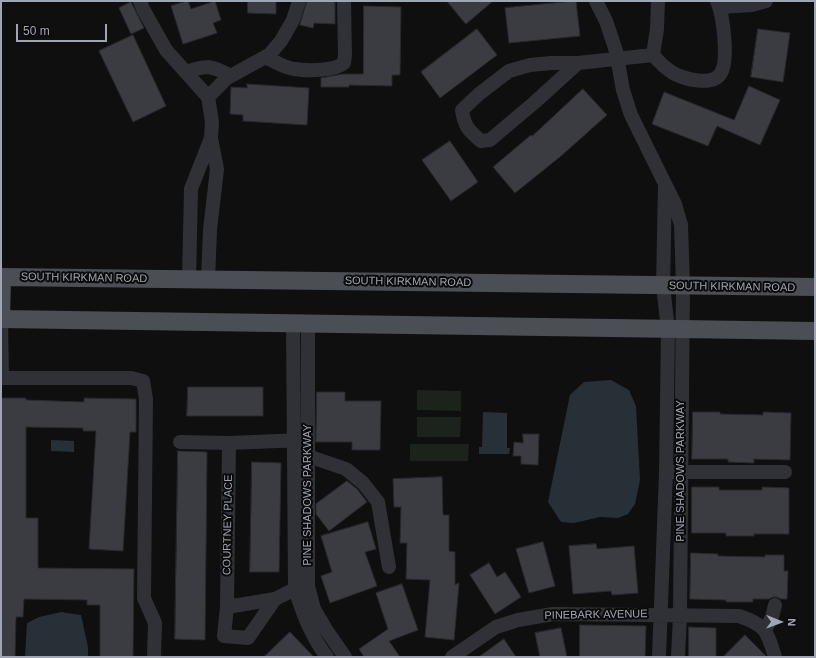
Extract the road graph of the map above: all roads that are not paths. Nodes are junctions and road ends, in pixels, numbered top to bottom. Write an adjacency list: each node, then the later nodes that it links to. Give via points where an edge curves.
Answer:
1 (140, 1): 12 (street, via 166,50)
2 (299, 1): 9 (street, via 293,20 281,41)
3 (344, 1): 9 (street, via 345,55 341,66 294,69)
4 (596, 1): 10 (street, PINE SHADOWS PARKWAY, via 606,21)
5 (658, 1): 8 (street)
6 (766, 1): 7 (street, via 752,5)
7 (718, 4): 8 (street, via 725,37 724,65 716,79 692,80 663,66)
8 (653, 55): 10 (street)
9 (265, 57): 13 (street)
10 (617, 60): 11 (street); 16 (street, PINE SHADOWS PARKWAY, via 631,115)
11 (578, 64): 11 (street, via 530,65 509,71 462,110 463,121 481,140 490,140)
12 (185, 72): 13 (street, via 210,66); 14 (street)
13 (231, 76): 14 (street)
14 (208, 97): 15 (street, via 212,122)
15 (211, 138): 18 (street, via 191,189); 19 (street, via 217,169)
16 (665, 183): 20 (street, PINE SHADOWS PARKWAY); 21 (street, PINE SHADOWS PARKWAY, via 681,225)
17 (2, 277): 18 (main road, SOUTH KIRKMAN ROAD); 23 (main road)
18 (189, 279): 19 (main road, SOUTH KIRKMAN ROAD)
19 (208, 280): 20 (main road, SOUTH KIRKMAN ROAD)
20 (664, 286): 21 (main road, SOUTH KIRKMAN ROAD); 25 (street, PINE SHADOWS PARKWAY)
21 (683, 286): 22 (main road, SOUTH KIRKMAN ROAD); 25 (street, PINE SHADOWS PARKWAY)
22 (815, 288)
23 (1, 319): 24 (main road); 27 (street)
24 (300, 323): 25 (main road); 28 (street, PINE SHADOWS PARKWAY); 29 (street, PINE SHADOWS PARKWAY)
25 (675, 329): 26 (main road); 34 (street, PINE SHADOWS PARKWAY); 35 (street, PINE SHADOWS PARKWAY)
26 (815, 331)
27 (1, 378): 45 (street, via 131,378 143,381 146,399 144,598 155,623)
28 (293, 440): 29 (street); 31 (street); 32 (street, PINE SHADOWS PARKWAY)
29 (308, 440): 33 (street, PINE SHADOWS PARKWAY)
30 (180, 442): 31 (street)
31 (229, 443): 41 (street, COURTNEY PLACE)
32 (293, 456): 33 (street); 38 (street, PINE SHADOWS PARKWAY)
33 (308, 456): 37 (street, via 346,469 363,483 378,502); 38 (street, PINE SHADOWS PARKWAY)
34 (666, 472): 35 (street); 42 (street, PINE SHADOWS PARKWAY)
35 (680, 472): 36 (street); 43 (street, PINE SHADOWS PARKWAY)
36 (785, 472)
37 (389, 567)
38 (302, 588): 39 (street); 46 (street, PINE SHADOWS PARKWAY, via 304,618 316,643); 47 (street, PINE SHADOWS PARKWAY)
39 (275, 599): 41 (street); 41 (street, COURTNEY PLACE, via 248,638 224,636)
40 (775, 604): 44 (street)
41 (227, 607)
42 (660, 614): 43 (street, PINEBARK AVENUE); 48 (street, PINEBARK AVENUE, via 553,614 518,620 496,627); 49 (street, PINE SHADOWS PARKWAY)
43 (680, 615): 44 (street, PINEBARK AVENUE, via 739,616 753,621); 50 (street, PINE SHADOWS PARKWAY)
44 (765, 630): 51 (street)
45 (154, 657)
46 (327, 657)
47 (345, 657)
48 (452, 657)
49 (659, 657)
50 (678, 657)
51 (775, 657)

